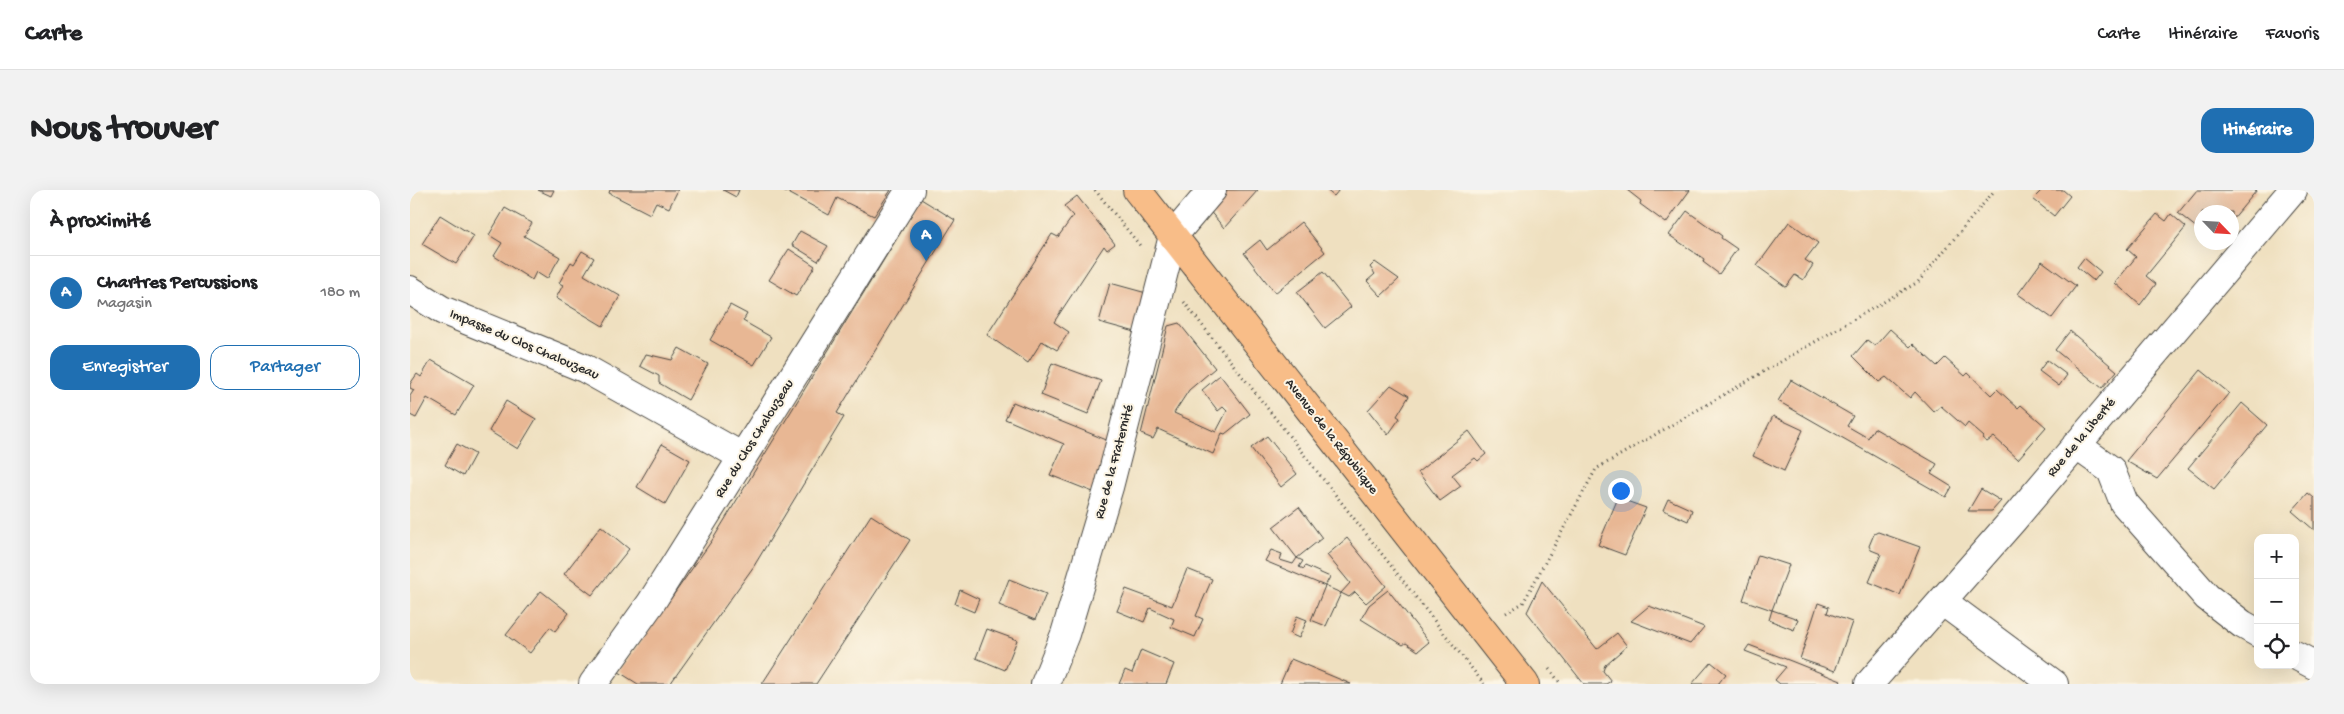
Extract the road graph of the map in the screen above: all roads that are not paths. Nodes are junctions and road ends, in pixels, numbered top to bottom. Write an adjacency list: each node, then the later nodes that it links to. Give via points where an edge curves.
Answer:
1 (910, 190): 8 (street, Rue du Clos Chalouzeau)
2 (1137, 190): 5 (main road, Avenue de la République)
3 (1212, 190): 5 (street)
4 (2293, 190): 7 (street, Rue de la Liberté)
5 (1173, 236): 14 (street, Rue de la Fraternité, via 1109,487 1065,634); 15 (main road, Avenue de la République)
6 (410, 290): 8 (street, Impasse du Clos Chalouzeau, via 442,310 584,368)
7 (2076, 445): 9 (street, Rue de la Liberté); 10 (street, via 2111,470 2124,503 2207,596)
8 (743, 457): 13 (street, Rue du Clos Chalouzeau, via 651,603)
9 (1942, 601): 16 (street, Rue de la Liberté); 17 (street)
10 (2254, 631)
11 (2299, 656): 12 (street)
12 (2314, 665)
13 (593, 684)
14 (1045, 684)
15 (1525, 684)
16 (1869, 684)
17 (2054, 684)

